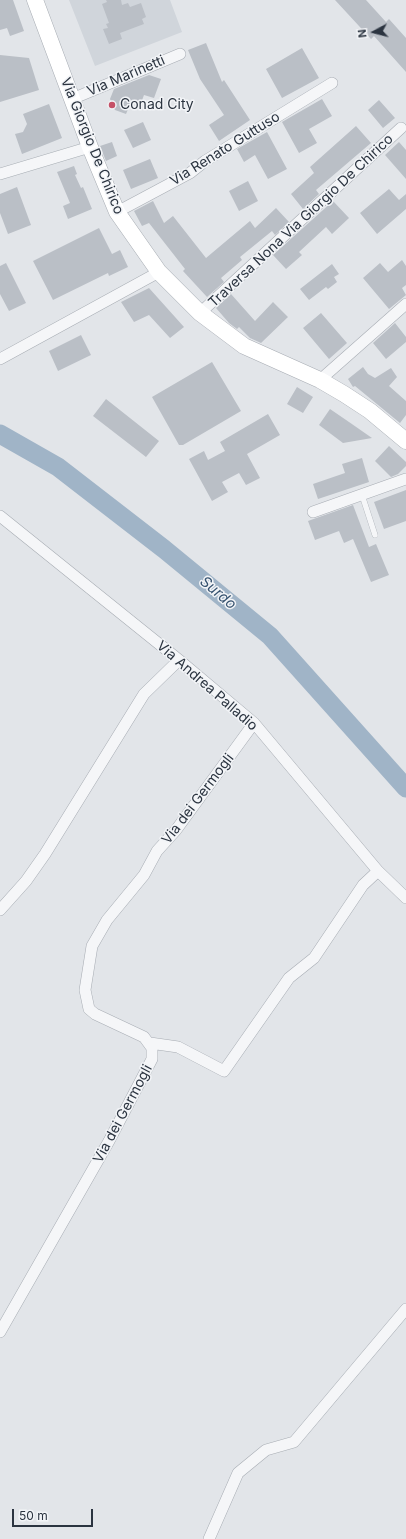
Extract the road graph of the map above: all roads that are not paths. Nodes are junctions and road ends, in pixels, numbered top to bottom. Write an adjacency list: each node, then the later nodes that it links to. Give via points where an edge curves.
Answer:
1 (35, 0): 4 (main road, Via Giorgio De Chirico)
2 (180, 54): 4 (street, Via Marinetti)
3 (332, 83): 8 (street, Via Renato Guttuso, via 205,161 190,173)
4 (72, 99): 6 (main road, Via Giorgio De Chirico)
5 (401, 128): 11 (street, Traversa Nona Via Giorgio De Chirico)
6 (90, 148): 7 (street); 8 (main road, Via Giorgio De Chirico)
7 (0, 174)
8 (117, 212): 9 (main road, Via Giorgio De Chirico)
9 (159, 272): 11 (main road, Via Giorgio De Chirico); 12 (street)
10 (406, 304): 13 (street)
11 (200, 313): 13 (main road, Via Giorgio De Chirico, via 244,346)
12 (0, 359)
13 (320, 380): 14 (main road, Via Giorgio De Chirico, via 370,411)
14 (406, 441)
15 (406, 480): 16 (street)
16 (362, 496): 17 (street); 19 (lane)
17 (313, 512)
18 (0, 516): 20 (street, Via Andrea Palladio)
19 (375, 535)
20 (179, 660): 21 (street, Via Andrea Palladio); 24 (street, via 144,694 45,854 26,881)
21 (254, 723): 22 (street, Via Andrea Palladio); 25 (street, Via dei Germogli, via 176,830 157,851 144,875 107,920 92,946 85,990 89,1009 94,1014)
22 (378, 871): 23 (street, Via Andrea Palladio); 25 (street, via 363,885 314,958 289,978 224,1071 178,1047)
23 (406, 898)
24 (0, 910)
25 (150, 1042): 27 (street, Via dei Germogli, via 152,1059 142,1081)
26 (406, 1309): 28 (street, via 294,1442 266,1450 238,1473)
27 (0, 1332)
28 (209, 1539)

